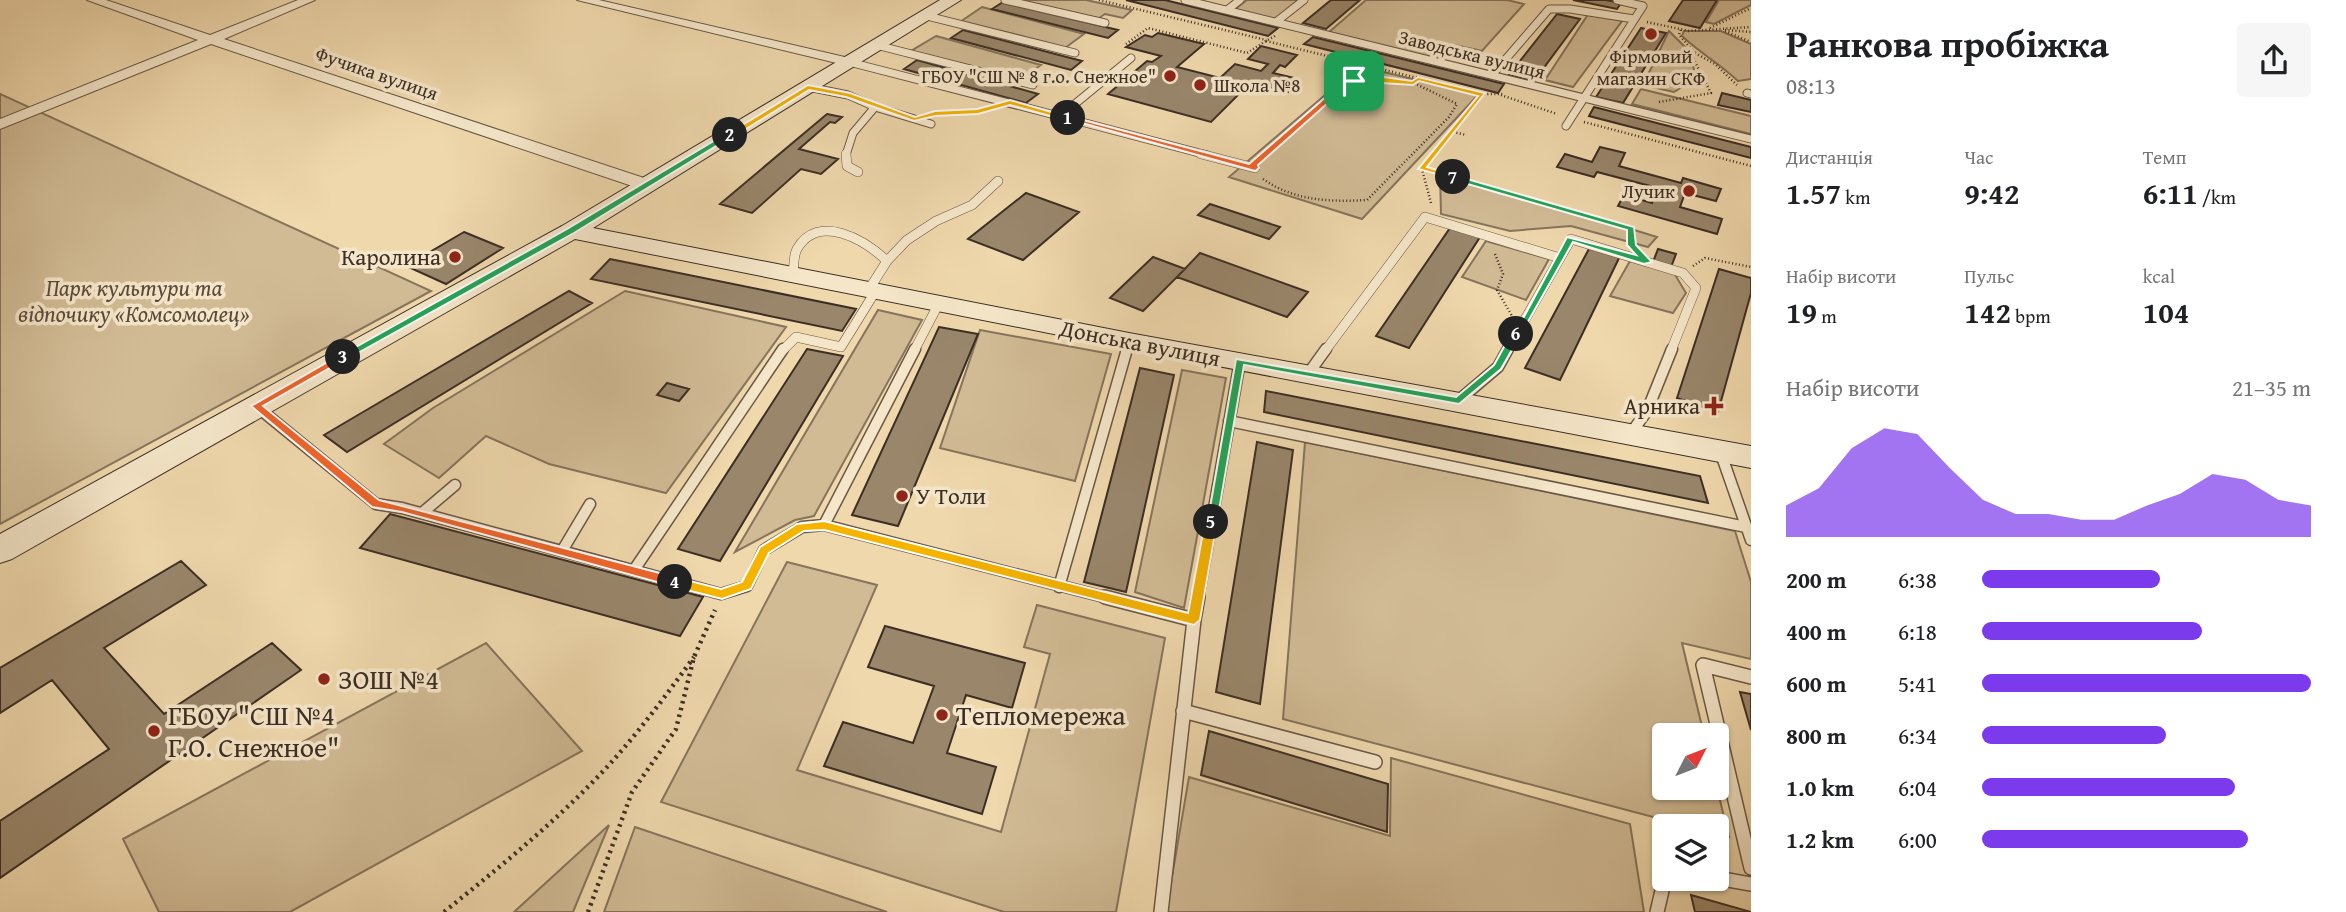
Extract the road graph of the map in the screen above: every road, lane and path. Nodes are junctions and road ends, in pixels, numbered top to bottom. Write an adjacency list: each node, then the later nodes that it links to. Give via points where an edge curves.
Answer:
1 (93, 0): 24 (street, Фучика вулиця)
2 (309, 0): 24 (street)
3 (583, 0): 31 (street)
4 (953, 0): 13 (street)
5 (1005, 0): 16 (lane)
6 (1099, 0): 25 (path)
7 (1185, 0): 12 (lane, Заводська вулиця)
8 (1240, 0): 12 (lane)
9 (1304, 0): 15 (lane)
10 (1617, 0): 14 (lane, via 1643,6)
11 (1751, 8): 18 (path)
12 (1227, 10): 15 (lane, Заводська вулиця)
13 (927, 16): 27 (street); 28 (lane)
14 (1634, 19): 20 (path); 32 (lane, via 1549,9); 41 (lane)
15 (1276, 22): 17 (lane, Заводська вулиця)
16 (1105, 23)
17 (1290, 26): 25 (path); 32 (lane, Заводська вулиця)
18 (1710, 27): 21 (path); 22 (path)
19 (1751, 27): 21 (path)
20 (1681, 29): 22 (path); 29 (path, via 1679,35)
21 (1723, 30): 22 (path); 23 (path); 26 (path)
22 (1689, 31)
23 (1751, 32)
24 (211, 37): 48 (street); 59 (street, Фучика вулиця)
25 (1267, 41): 30 (path, via 1247,53 1148,28 1120,48 1138,53); 33 (path)
26 (1751, 41)
27 (880, 46): 31 (street); 35 (lane)
28 (1075, 53)
29 (1695, 53): 40 (path); 44 (path, via 1693,58 1711,93 1679,96)
30 (1130, 58): 45 (lane, via 1070,108)
31 (849, 62): 36 (street); 42 (lane)
32 (1492, 75): 41 (lane, Заводська вулиця)
33 (1418, 79): 34 (path); 37 (path)
34 (1413, 83): 55 (path, via 1377,79 1346,83 1253,164); 55 (path, via 1457,104 1367,200 1331,201 1293,193 1268,183)
35 (1033, 85)
36 (808, 88): 43 (lane, via 848,95); 59 (street)
37 (1483, 94): 38 (path); 51 (path)
38 (1499, 94): 39 (path); 46 (path)
39 (1512, 94)
40 (1749, 94)
41 (1581, 98): 44 (lane, Заводська вулиця); 46 (lane)
42 (1010, 102): 45 (lane); 47 (path, via 978,112 935,113)
43 (875, 107): 47 (lane); 57 (lane, via 860,122 845,156 847,166)
44 (1630, 110): 53 (lane, Заводська вулиця)
45 (1055, 115): 55 (lane)
46 (1570, 118): 50 (lane); 54 (path)
47 (914, 119): 49 (lane)
48 (0, 124)
49 (931, 124)
50 (1566, 126)
51 (1453, 132): 52 (path); 56 (path)
52 (1466, 135)
53 (1751, 139)
54 (1751, 166)
55 (1255, 168)
56 (1422, 169): 60 (path, via 1432,208); 65 (path, via 1632,228 1631,245)
57 (858, 172)
58 (998, 180): 64 (lane, via 972,205 907,240)
59 (647, 186): 61 (street)
60 (1425, 217): 62 (lane); 74 (lane)
61 (570, 231): 68 (street, Донська вулиця); 76 (street)
62 (1480, 234): 63 (lane); 71 (path, via 1503,274 1497,290 1509,314)
63 (1560, 258): 65 (lane, via 1571,239); 71 (lane)
64 (887, 261): 68 (lane, via 874,248 835,230 811,235 795,251); 69 (lane)
65 (1647, 262): 67 (lane)
66 (1751, 267): 67 (path, via 1704,258)
67 (1683, 273): 78 (lane, via 1696,288 1647,411)
68 (793, 276): 69 (street, Донська вулиця)
69 (872, 291): 70 (street, Донська вулиця); 89 (lane, via 841,347 796,337 785,346)
70 (938, 304): 72 (street, Донська вулиця); 84 (lane)
71 (1524, 321): 75 (lane, via 1498,367)
72 (1129, 341): 73 (street, Донська вулиця); 90 (lane)
73 (1240, 361): 74 (street, Донська вулиця); 77 (lane)
74 (1308, 374): 75 (street, Донська вулиця)
75 (1459, 400): 78 (street, Донська вулиця)
76 (256, 406): 83 (lane, via 376,504); 87 (street)
77 (1229, 421): 85 (lane); 92 (lane)
78 (1631, 433): 79 (street, Донська вулиця)
79 (1720, 451): 80 (street, Донська вулиця); 85 (lane)
80 (1751, 457)
81 (454, 485): 83 (lane)
82 (590, 504): 88 (lane)
83 (422, 513): 88 (lane)
84 (824, 525): 90 (lane); 91 (lane, via 802,527 764,550 747,586)
85 (1746, 527): 86 (lane)
86 (1751, 540)
87 (0, 550)
88 (562, 551): 89 (lane)
89 (634, 570): 91 (lane)
90 (1059, 587): 92 (lane)
91 (722, 594): 93 (path)
92 (1194, 620): 95 (lane)
93 (694, 657): 101 (path, via 597,778 495,872); 102 (path, via 676,729 632,792)
94 (1751, 677): 97 (lane, via 1703,665)
95 (1183, 711): 96 (lane); 103 (lane)
96 (1375, 762)
97 (1751, 868)
98 (1729, 880): 99 (lane)
99 (1751, 884)
100 (1662, 891): 104 (lane)
101 (444, 912)
102 (588, 912)
103 (1161, 912)
104 (1657, 912)

